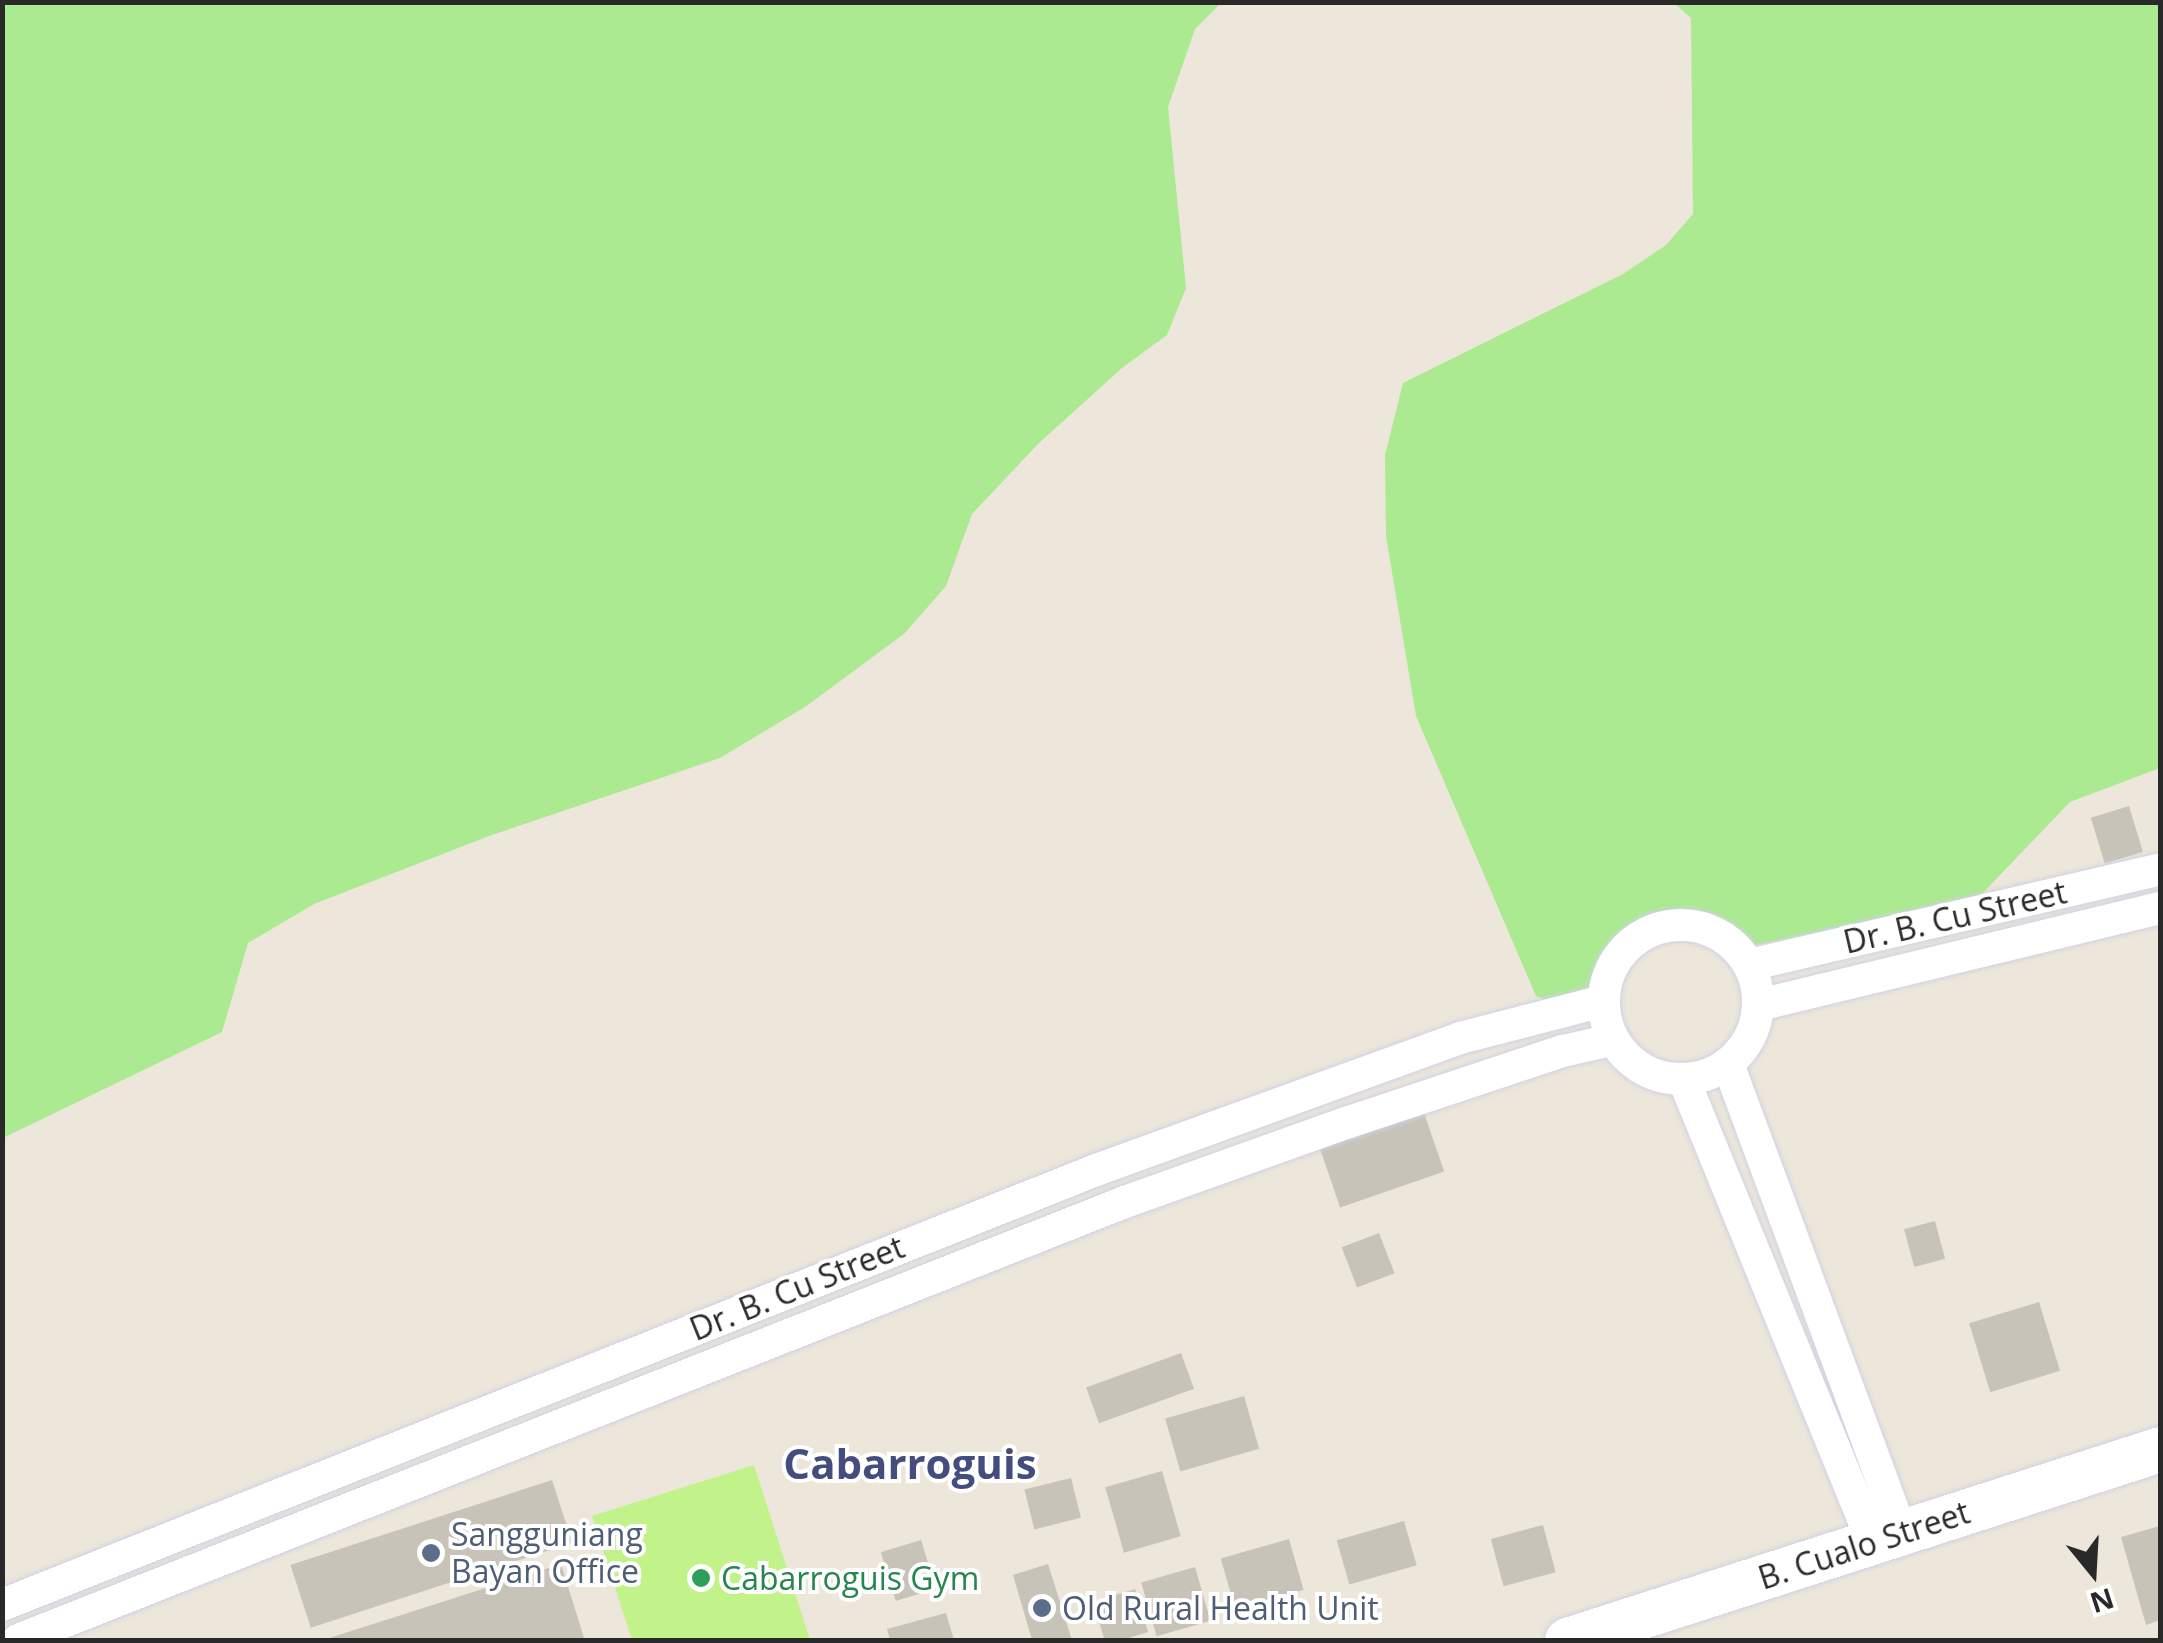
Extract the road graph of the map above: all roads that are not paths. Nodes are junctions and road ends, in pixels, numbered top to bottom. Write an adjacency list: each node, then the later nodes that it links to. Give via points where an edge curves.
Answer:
1 (2160, 869): 3 (street, Dr. B. Cu Street)
2 (2160, 908): 5 (street, Dr. B. Cu Street)
3 (1749, 966): 4 (street, via 1722,936 1683,925 1662,927 1627,946 1614,962); 5 (street)
4 (1602, 1001): 6 (street); 11 (street, Dr. B. Cu Street, via 1460,1038 1096,1170)
5 (1759, 1005): 7 (street, via 1747,1044)
6 (1612, 1040): 8 (street, via 1640,1069); 12 (street, Dr. B. Cu Street, via 1346,1123 1125,1202)
7 (1728, 1064): 8 (street); 10 (street)
8 (1684, 1080): 10 (street)
9 (2160, 1449): 10 (street, B. Cualo Street)
10 (1888, 1538): 13 (street, B. Cualo Street)
11 (2, 1605)
12 (18, 1640)
13 (1566, 1640)

